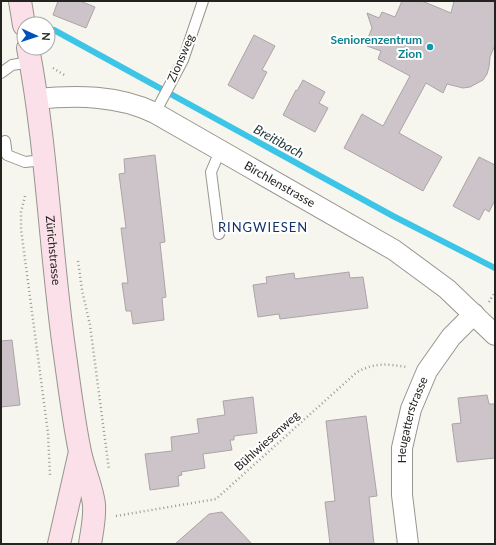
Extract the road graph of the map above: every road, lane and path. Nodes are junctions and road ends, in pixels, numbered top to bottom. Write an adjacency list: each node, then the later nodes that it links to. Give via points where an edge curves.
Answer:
1 (20, 1): 3 (main road)
2 (203, 1): 8 (lane, Zionsweg, via 183,60)
3 (22, 16)
4 (28, 56): 6 (lane)
5 (30, 56): 7 (main road, Zürichstrasse)
6 (1, 73)
7 (36, 99): 8 (street, Birchlenstrasse, via 110,98 144,108); 11 (main road, Zürichstrasse)
8 (158, 107): 10 (street, Birchlenstrasse)
9 (5, 141): 11 (lane, via 7,154 25,162)
10 (220, 151): 12 (lane, via 211,172); 15 (street, Birchlenstrasse, via 394,250 447,289)
11 (44, 160): 18 (main road, Zürichstrasse, via 52,226 53,264)
12 (219, 234)
13 (78, 261): 20 (path, via 90,325)
14 (27, 268): 19 (path, via 48,433)
15 (474, 314): 16 (street, Birchlenstrasse); 17 (street, Heugatterstrasse, via 451,337)
16 (495, 335)
17 (427, 371): 21 (path, Bühlwiesenweg, via 384,364 370,366 357,372 216,499); 24 (street, Heugatterstrasse, via 411,409 402,448 402,495)
18 (80, 453): 22 (main road, Zürichstrasse); 23 (main road, Zürichstrasse, via 94,504)
19 (50, 478)
20 (110, 478)
21 (110, 517)
22 (59, 544)
23 (90, 544)
24 (408, 544)

